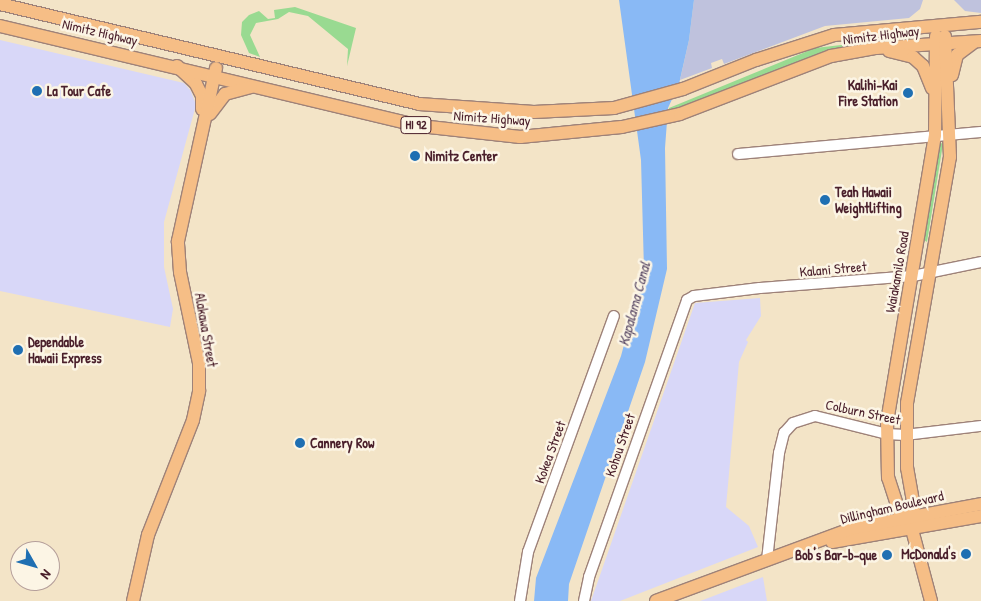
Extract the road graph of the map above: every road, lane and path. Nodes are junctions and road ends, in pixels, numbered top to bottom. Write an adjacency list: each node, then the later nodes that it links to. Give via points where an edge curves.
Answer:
1 (0, 4): 8 (main road, Nimitz Highway / HI 92)
2 (981, 22): 4 (main road, Nimitz Highway / HI 92)
3 (0, 26): 9 (main road, Nimitz Highway / HI 92)
4 (940, 26): 6 (main road, Waiakamilo Road); 8 (main road, Nimitz Highway / HI 92, via 834,35 756,60 683,89 614,108 534,112 419,104)
5 (979, 41): 6 (main road, Nimitz Highway / HI 92); 12 (main road, via 964,48 952,62)
6 (940, 44): 7 (main road, Nimitz Highway / HI 92); 12 (main road, Waiakamilo Road)
7 (876, 48): 11 (main road, Nimitz Highway / HI 92, via 820,60 680,114 622,127 534,137 471,134 420,126); 12 (main road, via 913,57 923,66)
8 (219, 59): 10 (main road, Alakawa Street)
9 (177, 66): 10 (main road, Nimitz Highway / HI 92); 13 (main road, via 196,84 202,96)
10 (215, 74): 11 (main road, Nimitz Highway / HI 92); 13 (main road, Alakawa Street)
11 (253, 87): 13 (main road, via 221,98)
12 (942, 104): 15 (main road, Waiakamilo Road); 16 (main road, Waiakamilo Road)
13 (203, 127): 30 (main road, Alakawa Street, via 178,241 180,272 199,363 199,391 193,420 148,535)
14 (981, 132): 15 (street)
15 (950, 134): 16 (street); 19 (main road, Waiakamilo Road, via 950,157)
16 (935, 135): 17 (street); 20 (main road, Waiakamilo Road)
17 (738, 154)
18 (981, 262): 19 (street, Kalani Street)
19 (930, 274): 20 (street, Kalani Street); 25 (main road, Waiakamilo Road, via 910,384)
20 (913, 276): 21 (street, Kalani Street, via 760,288 694,296); 24 (main road, Waiakamilo Road, via 896,358)
21 (687, 300): 32 (street, Kohou Street, via 589,577)
22 (614, 316): 31 (street, Kokea Street, via 528,552)
23 (981, 426): 25 (street, Colburn Street)
24 (887, 434): 25 (street, Colburn Street); 28 (main road, Waiakamilo Road, via 888,478 899,511); 29 (street, Colburn Street, via 815,416 787,428 779,453)
25 (905, 435): 28 (main road, Waiakamilo Road, via 914,507)
26 (981, 504): 28 (main road, Dillingham Boulevard)
27 (981, 516): 28 (main road, Dillingham Boulevard)
28 (909, 520): 29 (main road, Dillingham Boulevard); 34 (main road, Waiakamilo Road)
29 (768, 560): 33 (main road, Dillingham Boulevard)
30 (133, 601)
31 (520, 601)
32 (584, 601)
33 (656, 601)
34 (932, 601)

